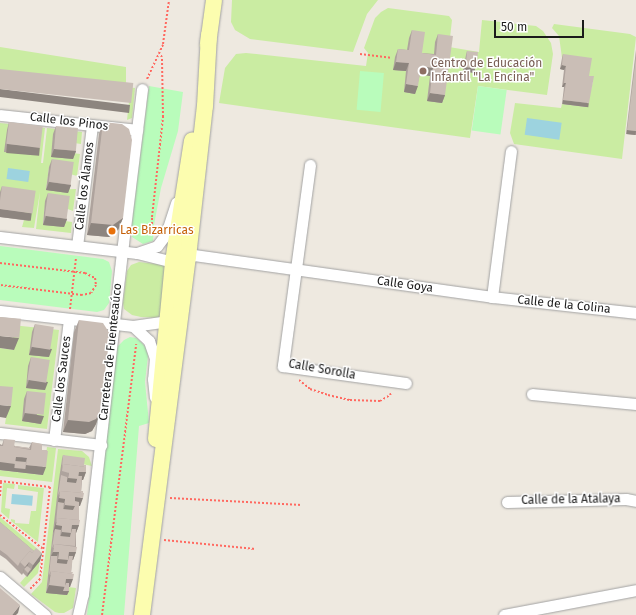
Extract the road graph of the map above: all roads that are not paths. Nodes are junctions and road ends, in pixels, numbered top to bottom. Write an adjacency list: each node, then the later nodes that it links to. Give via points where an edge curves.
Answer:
1 (214, 0): 2 (main road)
2 (209, 35): 9 (main road); 15 (main road, via 205,106)
3 (142, 89): 6 (street, Carretera de Fuentesaúco)
4 (0, 114): 5 (street, Calle los Pinos)
5 (92, 125): 6 (street, Calle los Pinos); 12 (street, Calle los Álamos)
6 (138, 130): 13 (street, Carretera de Fuentesaúco)
7 (511, 151): 18 (street)
8 (310, 165): 17 (street)
9 (185, 178): 10 (main road); 14 (street, via 166,234 157,246)
10 (179, 218): 15 (main road, via 183,251); 16 (main road)
11 (0, 237): 12 (street)
12 (77, 246): 13 (street)
13 (122, 252): 14 (street); 23 (street, Carretera de Fuentesaúco)
14 (137, 253): 16 (street)
15 (188, 257): 16 (street, Calle Goya); 17 (street, Calle Goya, via 194,255); 22 (main road)
16 (173, 262): 22 (main road, via 178,272)
17 (296, 270): 18 (street, Calle Goya); 25 (street, Calle Sorolla, via 283,366)
18 (492, 297): 20 (street, Calle de la Colina)
19 (0, 311): 21 (street)
20 (636, 313)
21 (69, 315): 23 (street); 30 (street, Calle los Sauces)
22 (173, 318): 24 (street); 28 (main road); 34 (main road, via 174,372)
23 (115, 324): 24 (street); 31 (street, Carretera de Fuentesaúco)
24 (135, 329): 28 (street, via 148,341 155,358 153,379)
25 (406, 383)
26 (532, 394): 27 (street)
27 (636, 404)
28 (157, 415): 34 (main road)
29 (0, 433): 30 (street)
30 (54, 440): 31 (street)
31 (101, 445): 38 (street, Carretera de Fuentesaúco, via 83,594)
32 (636, 501): 33 (street, Calle de la Atalaya, via 626,499)
33 (507, 502)
34 (149, 558): 39 (main road)
35 (0, 577): 37 (street)
36 (636, 590): 40 (street)
37 (45, 615)
38 (78, 615)
39 (142, 615)
40 (504, 615)

